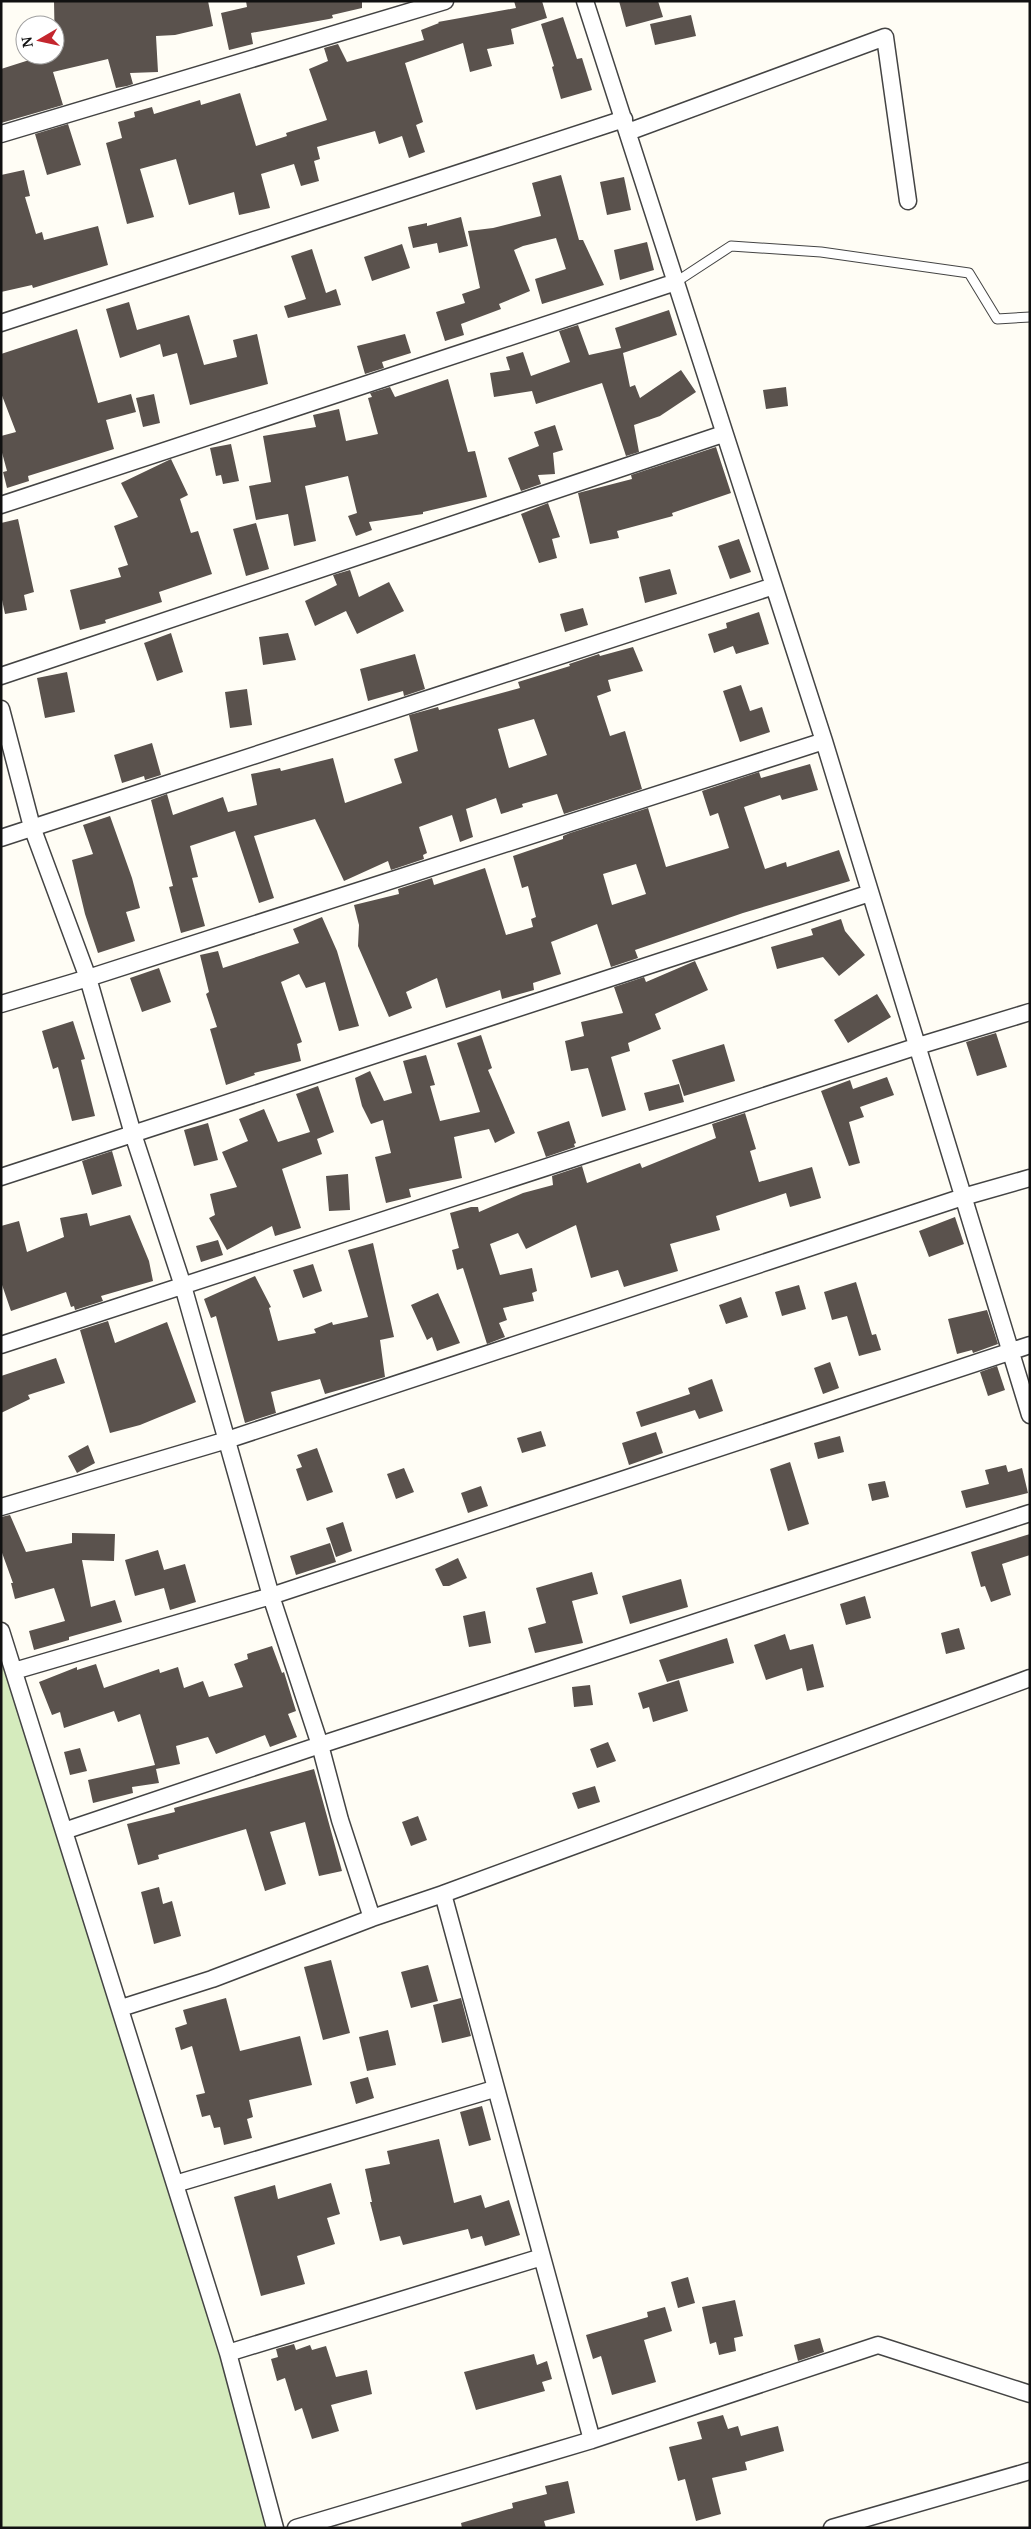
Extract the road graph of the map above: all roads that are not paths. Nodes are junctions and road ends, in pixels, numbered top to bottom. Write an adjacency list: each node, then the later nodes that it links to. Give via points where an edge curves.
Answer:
1 (445, 1): 4 (street)
2 (584, 1): 3 (street)
3 (626, 126): 5 (street, via 885,37); 6 (street); 8 (street)
4 (1, 134)
5 (908, 202)
6 (676, 282): 7 (lane, via 731,246 821,252 969,273 997,319); 9 (street); 10 (street)
7 (1030, 317)
8 (1, 323)
9 (723, 434): 11 (street); 12 (street)
10 (1, 505)
11 (774, 586): 14 (street); 15 (street)
12 (1, 676)
13 (1, 709): 15 (street)
14 (824, 741): 17 (street); 18 (street)
15 (32, 827): 16 (street); 18 (street)
16 (1, 838)
17 (870, 893): 21 (street); 22 (street)
18 (88, 978): 19 (street); 22 (street)
19 (1, 1004)
20 (1030, 1012): 21 (street)
21 (918, 1046): 25 (street); 26 (street)
22 (132, 1134): 23 (street); 26 (street)
23 (1, 1176)
24 (1030, 1178): 25 (street)
25 (963, 1197): 29 (street); 31 (street)
26 (183, 1286): 27 (street); 31 (street)
27 (1, 1345)
28 (1030, 1345): 29 (street)
29 (1010, 1351): 30 (street); 34 (street)
30 (1030, 1415)
31 (227, 1440): 32 (street); 34 (street)
32 (1, 1507)
33 (1030, 1514): 38 (street)
34 (271, 1596): 36 (street); 38 (street)
35 (1, 1631): 36 (street)
36 (14, 1671): 39 (street)
37 (1030, 1678): 40 (street)
38 (320, 1744): 39 (street); 41 (street, via 340,1820)
39 (64, 1830): 42 (street)
40 (443, 1894): 41 (street); 43 (street)
41 (372, 1918): 42 (street, via 212,1979)
42 (121, 2008): 44 (street)
43 (494, 2089): 44 (street); 45 (street)
44 (175, 2184): 46 (street)
45 (542, 2257): 46 (street); 48 (street)
46 (228, 2353): 50 (street)
47 (1030, 2394): 48 (street, via 878,2345)
48 (592, 2440): 51 (street)
49 (1030, 2471): 52 (street)
50 (275, 2528)
51 (296, 2528)
52 (832, 2528)

